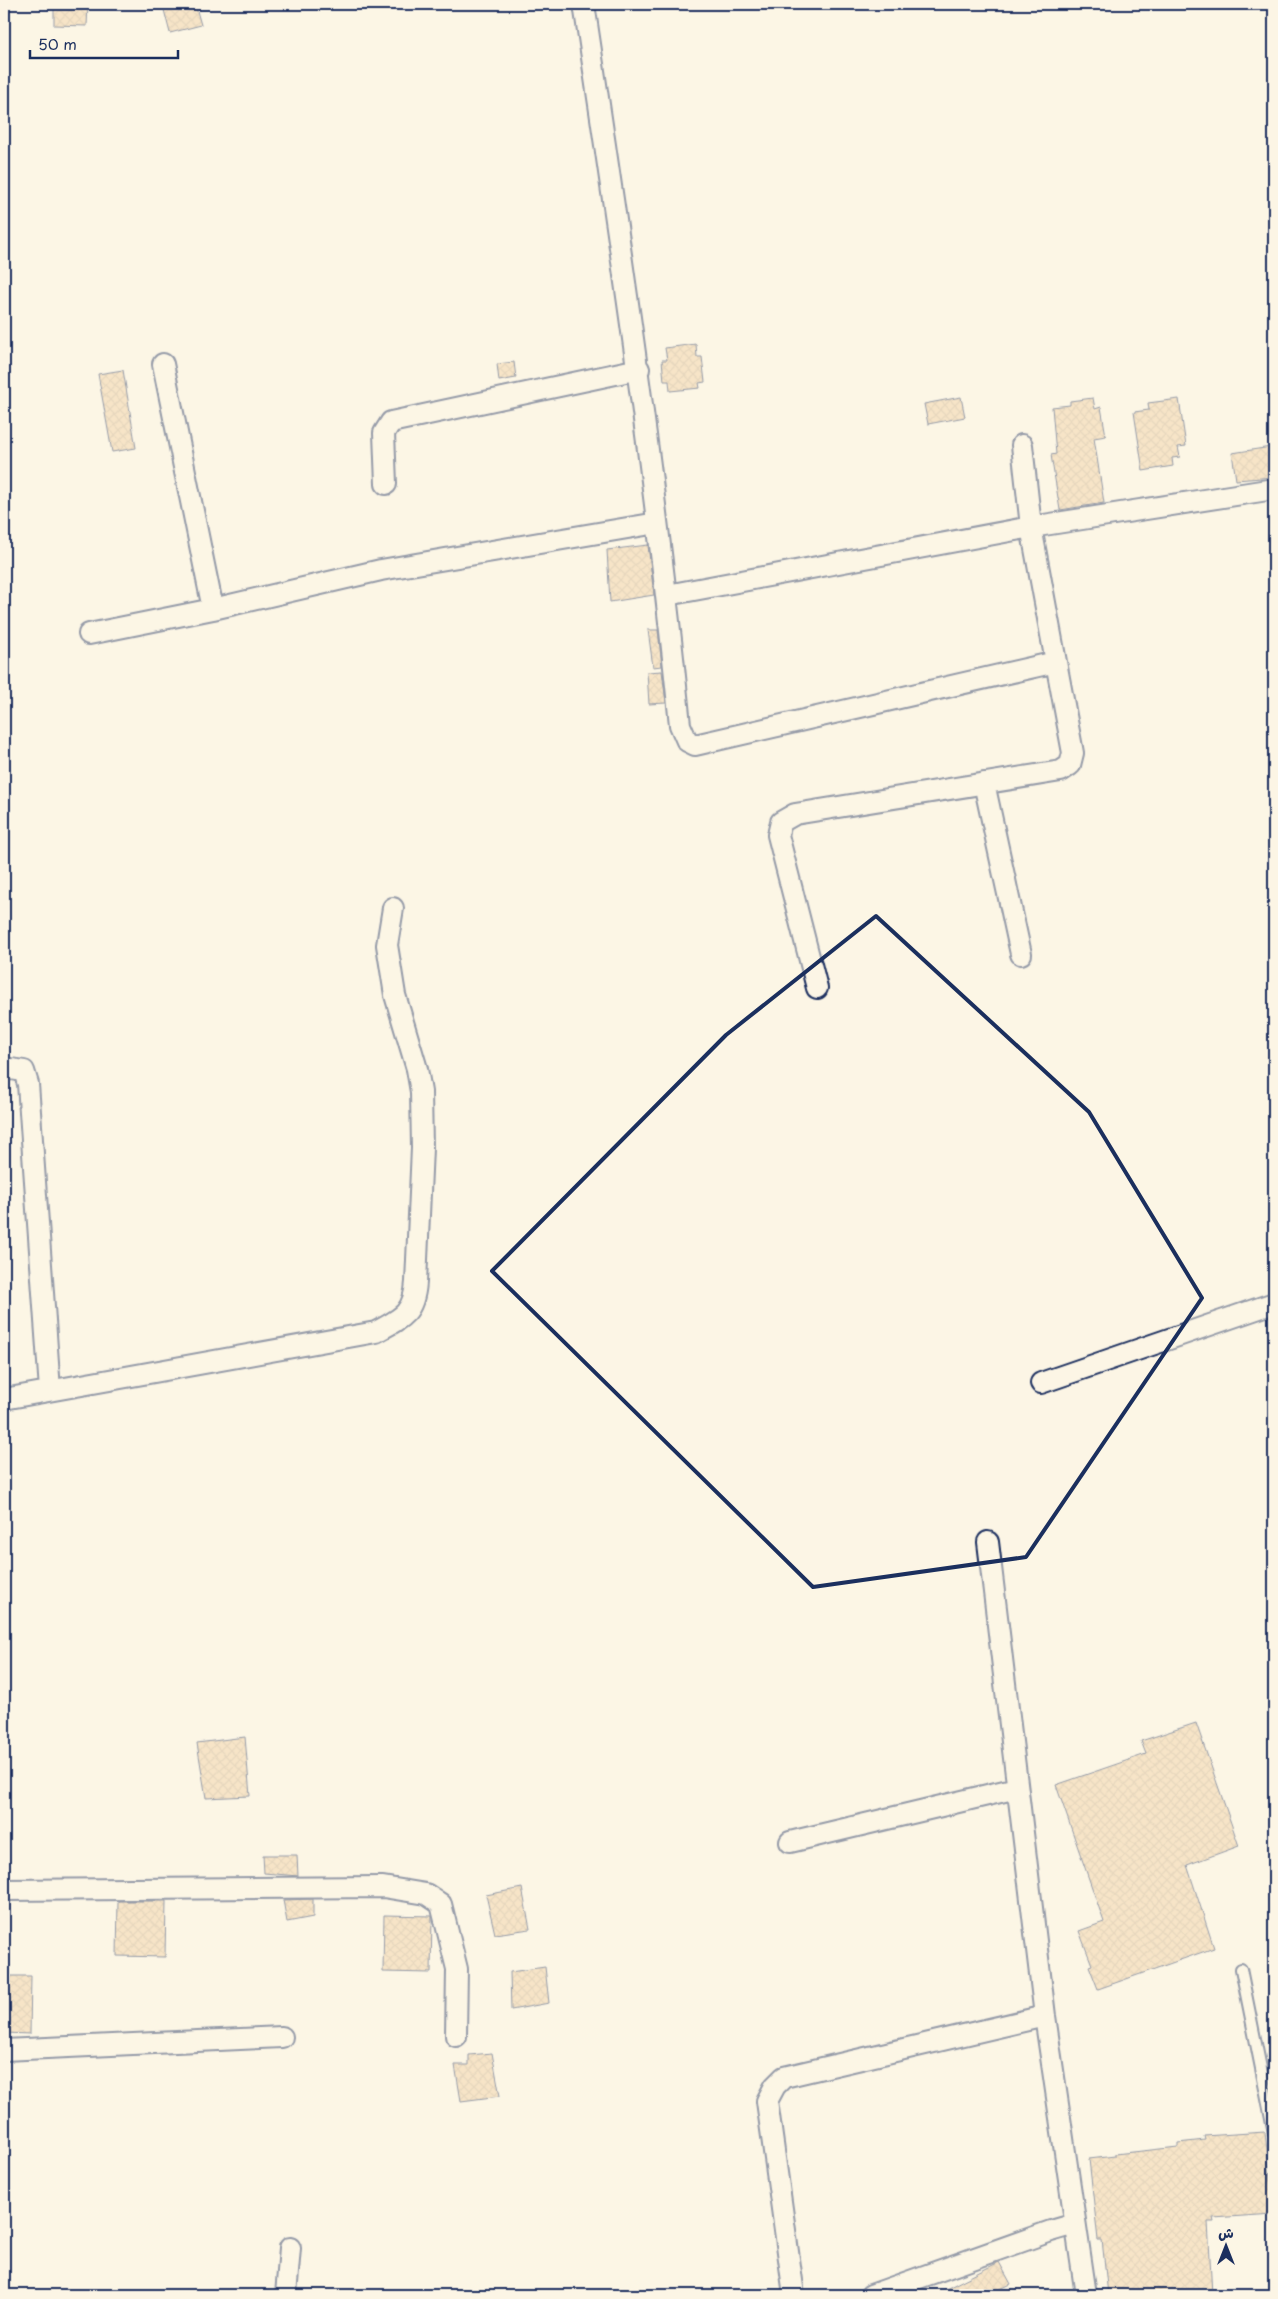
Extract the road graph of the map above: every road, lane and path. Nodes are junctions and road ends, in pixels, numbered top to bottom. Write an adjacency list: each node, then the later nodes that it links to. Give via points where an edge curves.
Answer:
1 (584, 4): 3 (street)
2 (162, 364): 10 (street)
3 (638, 369): 5 (street, via 391,422 384,433); 7 (street)
4 (1022, 445): 8 (street)
5 (386, 484)
6 (1274, 489): 8 (street)
7 (657, 524): 9 (street); 10 (street, via 381,570)
8 (1031, 527): 9 (street); 12 (street)
9 (667, 595): 12 (street, via 680,725 687,741 695,745)
10 (213, 609): 11 (street)
11 (89, 634)
12 (1056, 662): 13 (street, via 1073,753 1070,765 1061,771)
13 (984, 783): 15 (street); 16 (street, via 795,814 781,822 778,835)
14 (393, 908): 20 (street, via 387,945 395,995 418,1069 421,1092 416,1282 415,1298 408,1312 376,1332)
15 (1021, 954)
16 (817, 988)
17 (4, 1071): 20 (street, via 24,1071 28,1084)
18 (1274, 1303): 19 (street)
19 (1041, 1383)
20 (50, 1390): 21 (street)
21 (4, 1399)
22 (988, 1542): 23 (street)
23 (1017, 1788): 24 (street); 27 (street)
24 (790, 1842)
25 (4, 1890): 29 (street, via 383,1887 426,1894 441,1904 457,1969)
26 (1241, 1969): 31 (lane)
27 (1046, 2016): 32 (street); 35 (street, via 784,2077 775,2086 767,2100)
28 (282, 2036): 30 (street)
29 (456, 2036)
30 (4, 2050)
31 (1274, 2133)
32 (1076, 2224): 36 (street); 37 (street)
33 (290, 2248): 34 (street)
34 (286, 2295)
35 (794, 2295)
36 (871, 2295)
37 (1086, 2295)

